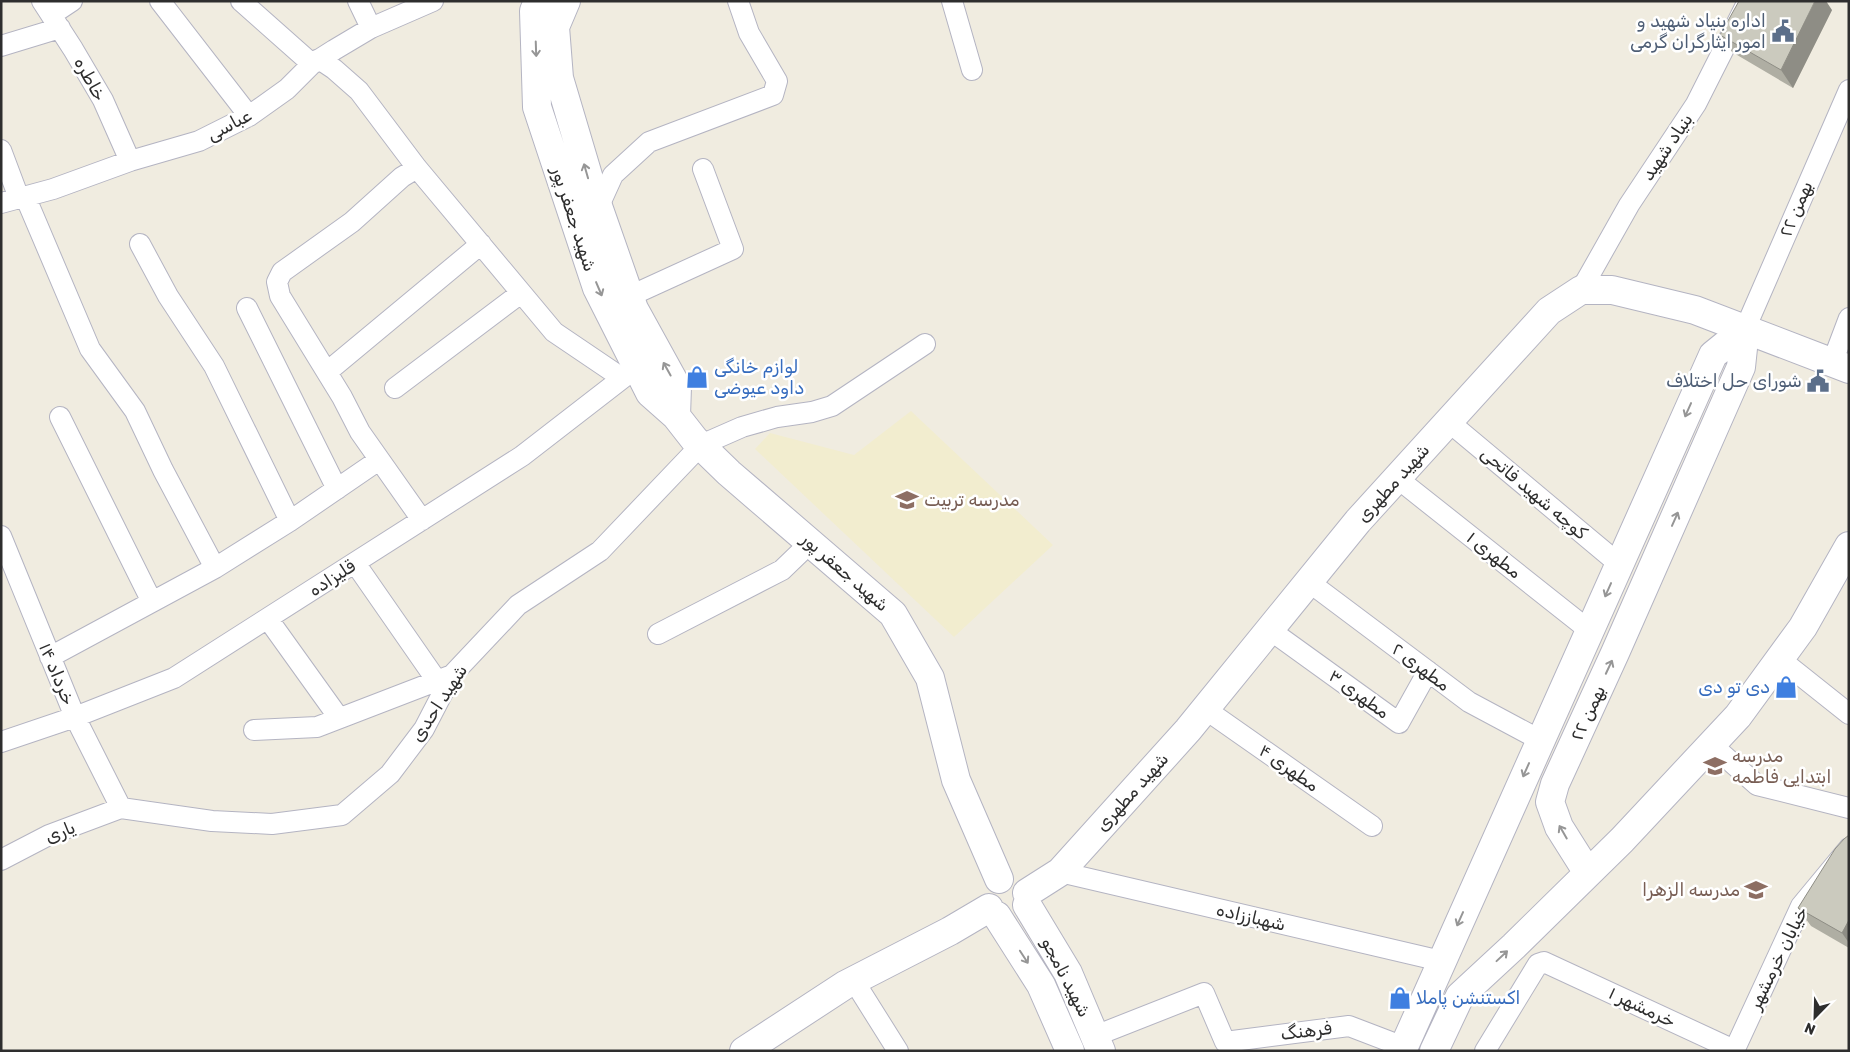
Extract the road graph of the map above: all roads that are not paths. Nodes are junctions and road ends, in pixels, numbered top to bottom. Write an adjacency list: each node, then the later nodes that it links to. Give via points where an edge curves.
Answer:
1 (72, 1): 11 (street)
2 (160, 1): 17 (street)
3 (241, 1): 14 (street)
4 (358, 1): 12 (street)
5 (433, 1): 12 (street, عباسی)
6 (538, 1): 35 (street, شهید جعفر پور, one-way to 35, via 534,10 537,107)
7 (566, 1): 23 (street, شهید جعفر پور, one-way to 7, via 559,78 556,27)
8 (738, 1): 23 (street, via 749,33 777,81 773,95 649,142 613,175)
9 (952, 1): 15 (street)
10 (1748, 1): 26 (street, بنیاد شهید, via 1696,104 1629,205)
11 (51, 15): 13 (street); 19 (street, خاطره, via 103,100)
12 (371, 28): 14 (street, عباسی)
13 (1, 46)
14 (316, 62): 17 (street, عباسی, via 287,89); 20 (street, via 334,69 359,92)
15 (972, 70)
16 (1849, 90): 31 (street, ۲۲ بهمن)
17 (249, 116): 19 (street, عباسی, via 199,141)
18 (1, 150): 22 (street)
19 (130, 161): 22 (street, عباسی)
20 (418, 168): 25 (street); 34 (street, via 402,177 352,222 282,272 277,282 280,296)
21 (703, 169): 28 (street, via 733,249)
22 (15, 199): 51 (street, via 90,349 135,411)
23 (598, 208): 28 (street, شهید جعفر پور)
24 (140, 244): 45 (street, via 168,296 214,366)
25 (481, 244): 27 (street); 34 (street)
26 (1581, 290): 31 (street, via 1612,290 1695,310); 39 (street, شهید مطهری, via 1550,311)
27 (522, 292): 35 (street, via 554,332); 36 (street)
28 (630, 296): 37 (street, شهید جعفر پور, one-way to 28, via 677,387)
29 (247, 308): 43 (street)
30 (1849, 318): 33 (street)
31 (1745, 329): 33 (street); 50 (street, ۲۲ بهمن, one-way to 50, via 1713,355); 77 (street, ۲۲ بهمن, one-way to 31, via 1559,827 1550,802 1555,784 1741,367)
32 (925, 344): 40 (street, via 832,406 742,427)
33 (1840, 366)
34 (327, 372): 41 (street)
35 (629, 373): 37 (street, شهید جعفر پور); 44 (street, قلیزاده, via 522,456)
36 (395, 388)
37 (676, 416): 40 (street, شهید جعفر پور)
38 (60, 417): 54 (street)
39 (1449, 422): 42 (street, شهید مطهری); 50 (street, کوچه شهید فاتحی)
40 (701, 445): 47 (street, شهید جعفر پور); 62 (street, شهید احدی, via 600,552 518,605)
41 (379, 460): 43 (street); 44 (street)
42 (1397, 478): 53 (street, شهید مطهری); 57 (street, مطهری ۱)
43 (337, 490): 45 (street)
44 (422, 520): 49 (street, قلیزاده)
45 (290, 521): 51 (street)
46 (1, 536): 59 (street, ۱۴ خرداد)
47 (810, 543): 58 (street, via 782,570); 78 (street, شهید جعفر پور, via 893,614 930,678 956,780)
48 (1849, 546): 52 (street)
49 (356, 563): 55 (street, قلیزاده); 62 (street)
50 (1619, 564): 57 (street, ۲۲ بهمن, one-way to 57)
51 (215, 568): 54 (street)
52 (1842, 573): 60 (street)
53 (1309, 582): 56 (street, شهید مطهری); 61 (street, مطهری ۲)
54 (152, 602): 59 (street)
55 (268, 619): 65 (street, قلیزاده, via 174,678); 66 (street)
56 (1270, 630): 61 (street, مطهری ۳, via 1400,724); 63 (street, شهید مطهری)
57 (1590, 631): 68 (street, ۲۲ بهمن)
58 (658, 634)
59 (50, 657): 65 (street, ۱۴ خرداد)
60 (1780, 658): 64 (street); 70 (street, via 1738,716)
61 (1428, 672): 68 (street, مطهری ۲, via 1469,702)
62 (445, 678): 66 (street); 71 (street, شهید احدی, via 424,729 390,774 342,814 272,824 212,821)
63 (1205, 709): 73 (street, مطهری ۴); 76 (street, شهید مطهری)
64 (1849, 714)
65 (75, 717): 69 (street, قلیزاده); 71 (street, ۱۴ خرداد)
66 (339, 718): 67 (street, via 317,727)
67 (254, 730)
68 (1540, 740): 81 (street, ۲۲ بهمن, one-way to 81)
69 (1, 742)
70 (1712, 745): 72 (street, via 1757,785); 77 (street)
71 (121, 808): 75 (street, یاری, via 49,835)
72 (1849, 808)
73 (1372, 826)
74 (1849, 848): 87 (street, خیابان خرمشهر, via 1801,906)
75 (1, 860)
76 (1060, 872): 79 (street, شهید مطهری); 81 (street, شهباززاده)
77 (1588, 874): 82 (street, one-way to 77)
78 (999, 878): 79 (street, via 1011,878 1022,883); 80 (street, via 990,886 986,897)
79 (1027, 899): 80 (street, via 1020,914 1009,918); 84 (street, شهید نامجو, via 1068,973)
80 (993, 912): 83 (street); 89 (street, شهید نامجو, one-way to 89, via 1041,985)
81 (1441, 961): 82 (street); 86 (street, ۲۲ بهمن)
82 (1476, 980): 90 (street, via 1460,996)
83 (854, 981): 85 (street); 88 (street)
84 (1098, 1043): 86 (street, فرهنگ, via 1204,993 1225,1042 1348,1026)
85 (757, 1047)
86 (1403, 1049)
87 (1734, 1050): 91 (street, خرمشهر ۱, via 1544,962 1538,964)
88 (898, 1051)
89 (1070, 1051)
90 (1434, 1051)
91 (1485, 1051)

